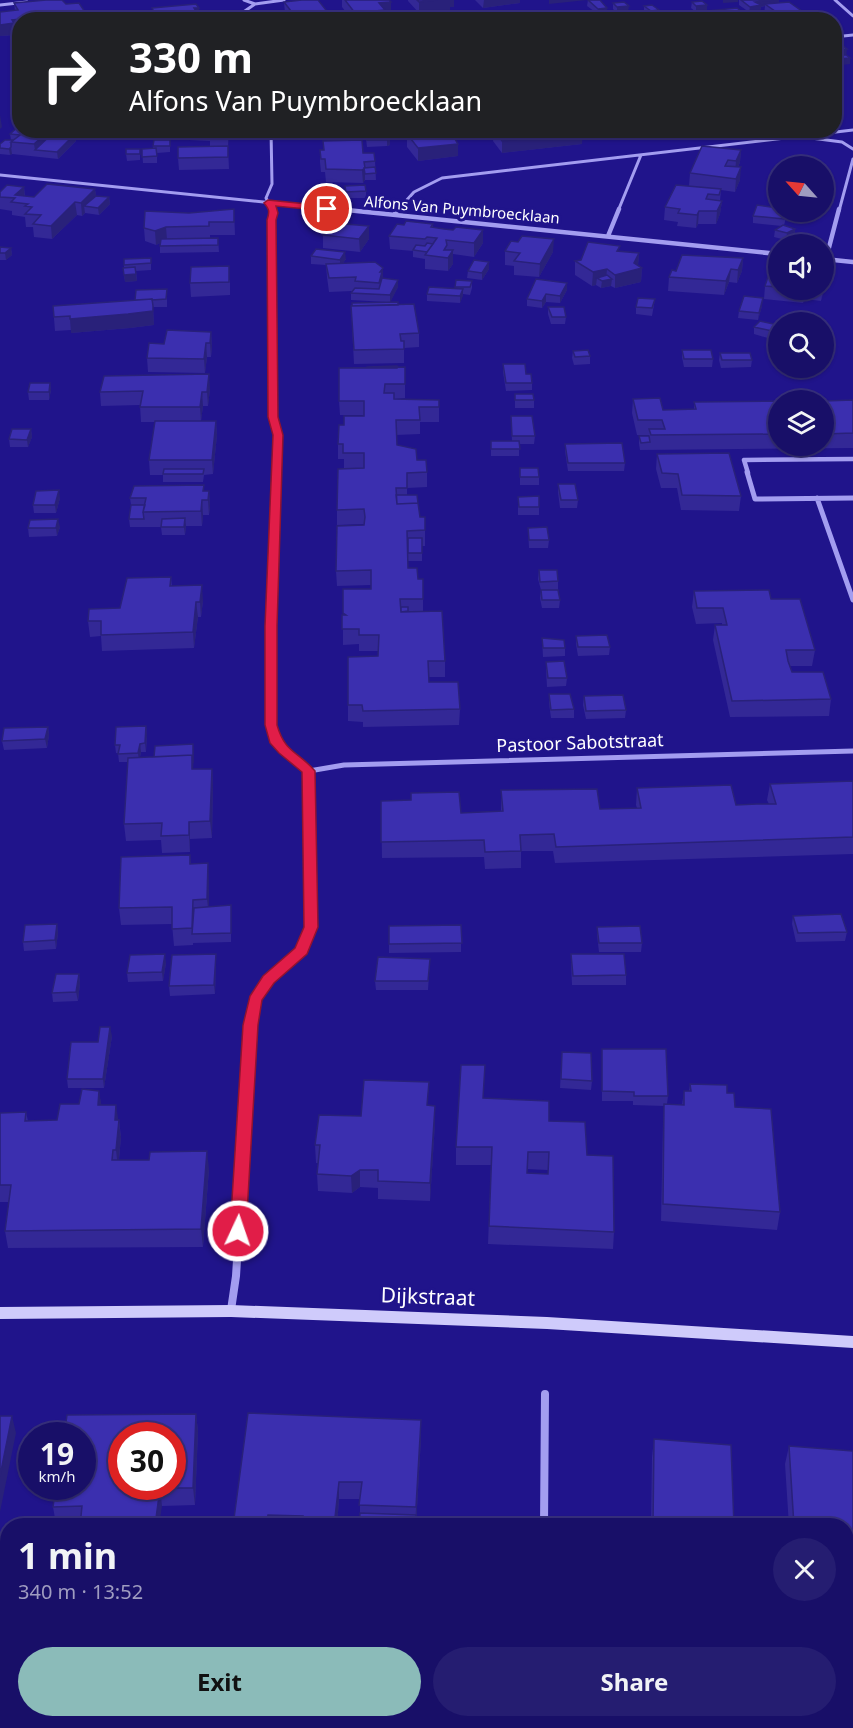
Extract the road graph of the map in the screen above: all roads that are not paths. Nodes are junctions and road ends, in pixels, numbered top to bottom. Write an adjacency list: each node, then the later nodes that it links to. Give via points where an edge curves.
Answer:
1 (244, 0): 5 (street)
2 (284, 0): 5 (street)
3 (837, 0): 8 (street)
4 (29, 2): 6 (street)
5 (255, 4): 7 (street)
6 (0, 5)
7 (243, 12)
8 (853, 16)
9 (271, 138): 16 (street, via 272,184)
10 (784, 138): 13 (street)
11 (805, 138): 12 (street, via 842,142)
12 (853, 149)
13 (641, 155): 17 (street, via 442,178 417,189); 19 (street)
14 (853, 159): 18 (street)
15 (0, 175): 16 (street, Alfons Van Puymbroecklaan)
16 (268, 203): 17 (street, Alfons Van Puymbroecklaan); 28 (street, via 274,213 273,417 278,435 271,725 275,740 284,751)
17 (394, 215): 19 (street, Alfons Van Puymbroecklaan)
18 (832, 234)
19 (608, 236): 20 (street, Alfons Van Puymbroecklaan)
20 (768, 253)
21 (834, 260): 22 (street)
22 (853, 262)
23 (853, 459): 24 (street, via 744,460 755,499)
24 (817, 498): 25 (street); 26 (street)
25 (853, 498)
26 (853, 600)
27 (853, 751): 28 (street, Pastoor Sabotstraat, via 344,765)
28 (309, 771): 29 (street, via 311,927 302,951 268,979 255,999)
29 (231, 1311): 30 (main road, Dijkstraat); 31 (main road, Dijkstraat, via 546,1323)
30 (0, 1313)
31 (853, 1342)
32 (545, 1394): 33 (street)
33 (544, 1518)

